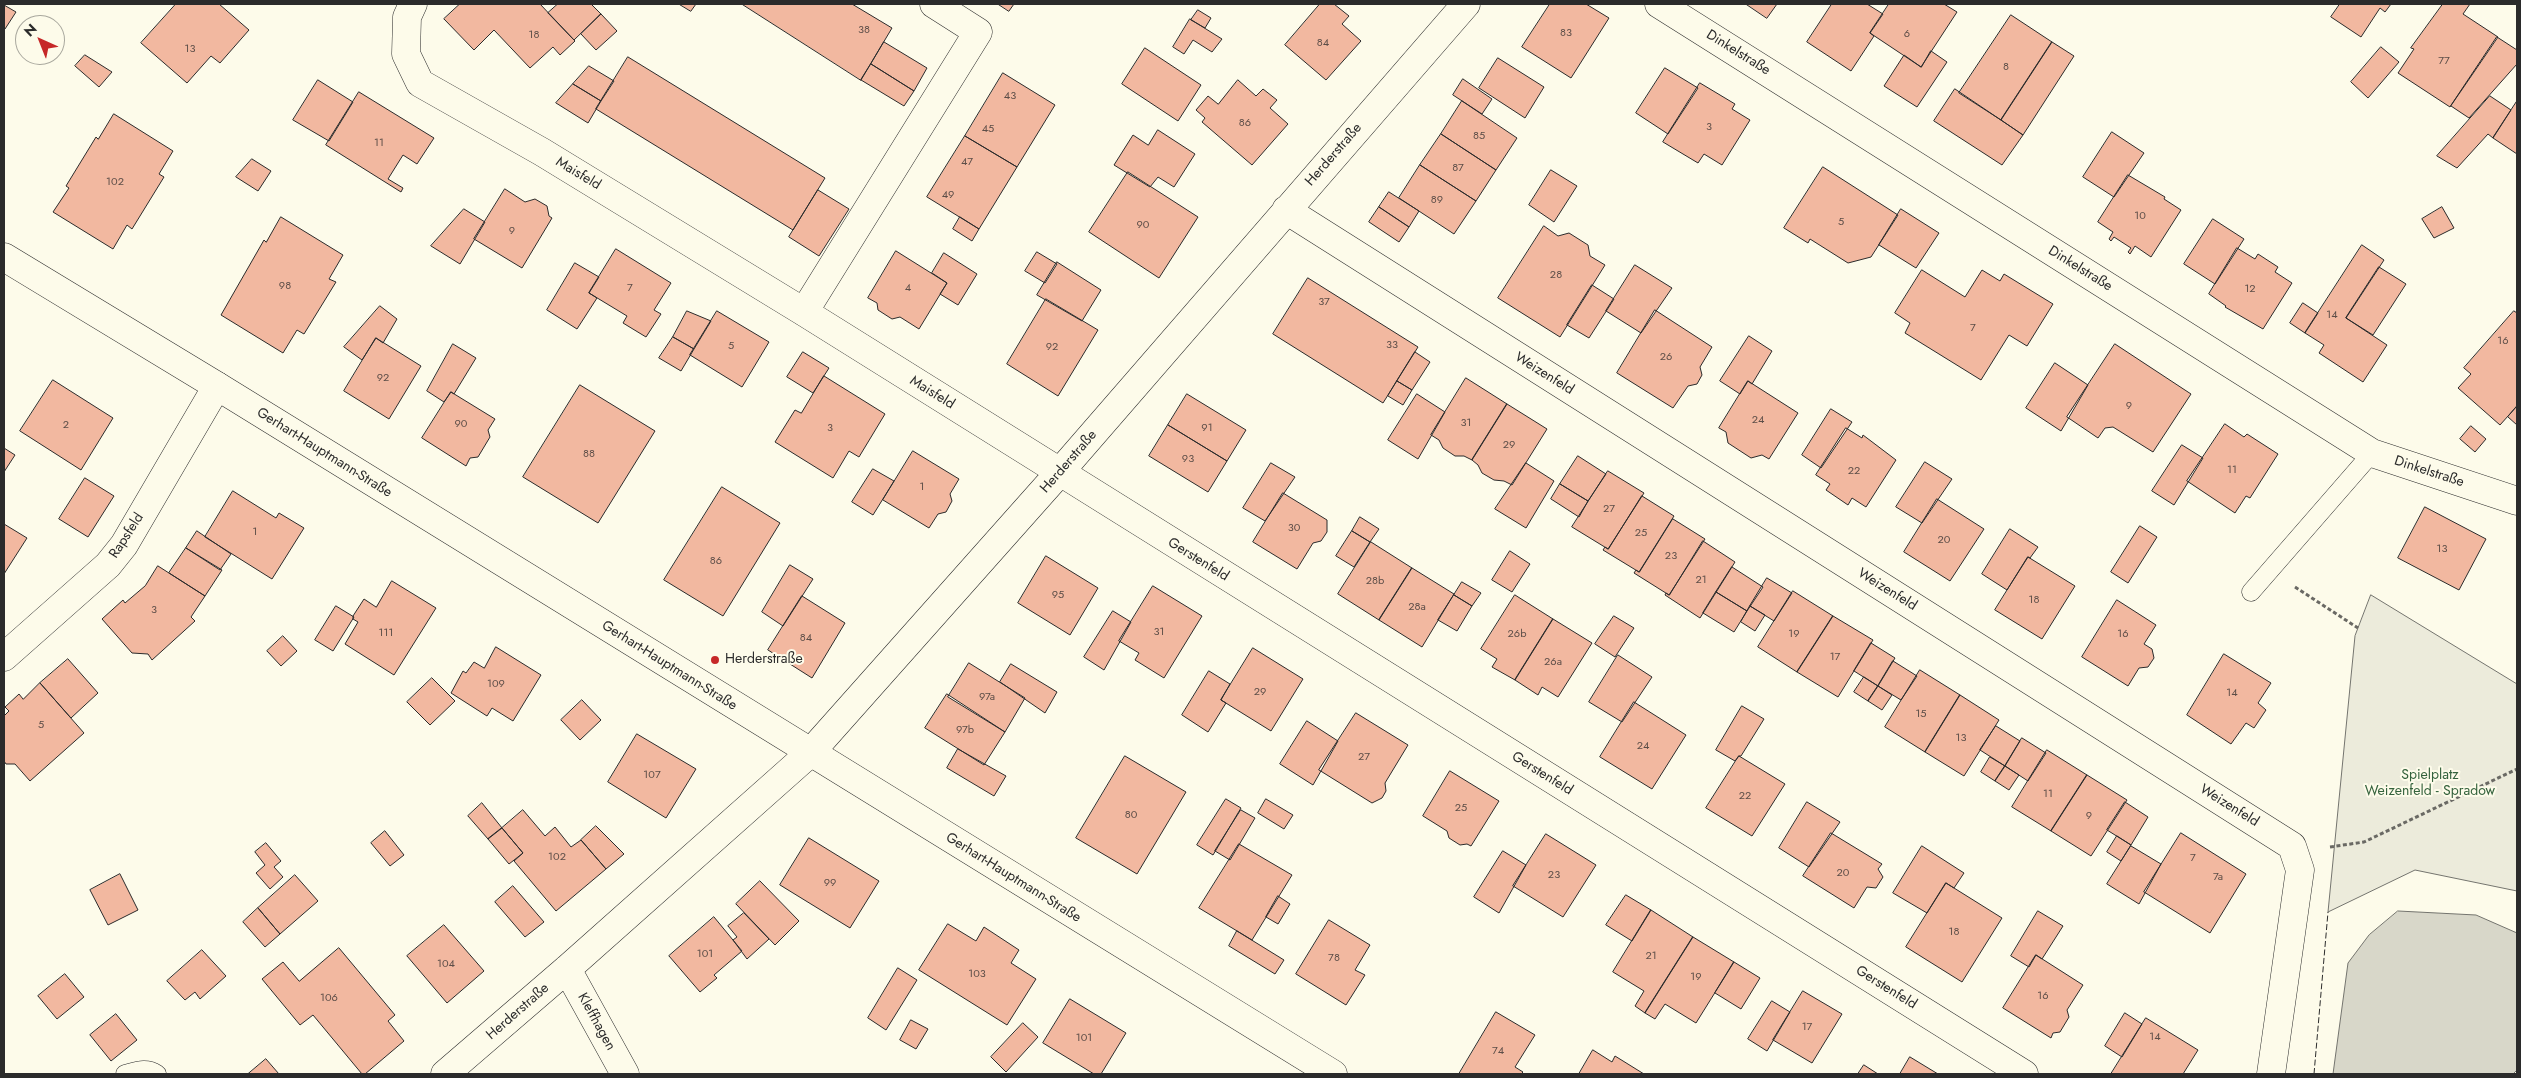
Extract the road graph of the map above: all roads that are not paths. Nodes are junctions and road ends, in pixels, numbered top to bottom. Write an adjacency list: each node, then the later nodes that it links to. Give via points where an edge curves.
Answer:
1 (413, 4): 7 (street, Maisfeld, via 407,17 406,54 420,83 542,152)
2 (934, 4): 7 (street, via 978,32)
3 (1466, 4): 5 (street, Herderstraße)
4 (1659, 4): 9 (street, Dinkelstraße)
5 (1286, 210): 10 (street, Herderstraße); 22 (street, Weizenfeld, via 2292,846 2300,870)
6 (4, 258): 8 (street, Gerhart-Hauptmann-Straße)
7 (804, 312): 10 (street, Maisfeld)
8 (217, 386): 13 (street, Rapsfeld, via 124,545 108,565); 14 (street, Gerhart-Hauptmann-Straße)
9 (2372, 454): 11 (street, Dinkelstraße); 12 (lane)
10 (1059, 473): 14 (street, Herderstraße); 21 (street, Gerstenfeld)
11 (2517, 501)
12 (2251, 592)
13 (4, 658)
14 (810, 753): 15 (street, Herderstraße); 20 (street, Gerhart-Hauptmann-Straße)
15 (567, 969): 18 (street, Herderstraße); 19 (street, Kleffhagen)
16 (125, 1074): 17 (lane, via 142,1070)
17 (157, 1074)
18 (445, 1074)
19 (625, 1074)
20 (1333, 1074)
21 (2024, 1074)
22 (2271, 1074)

